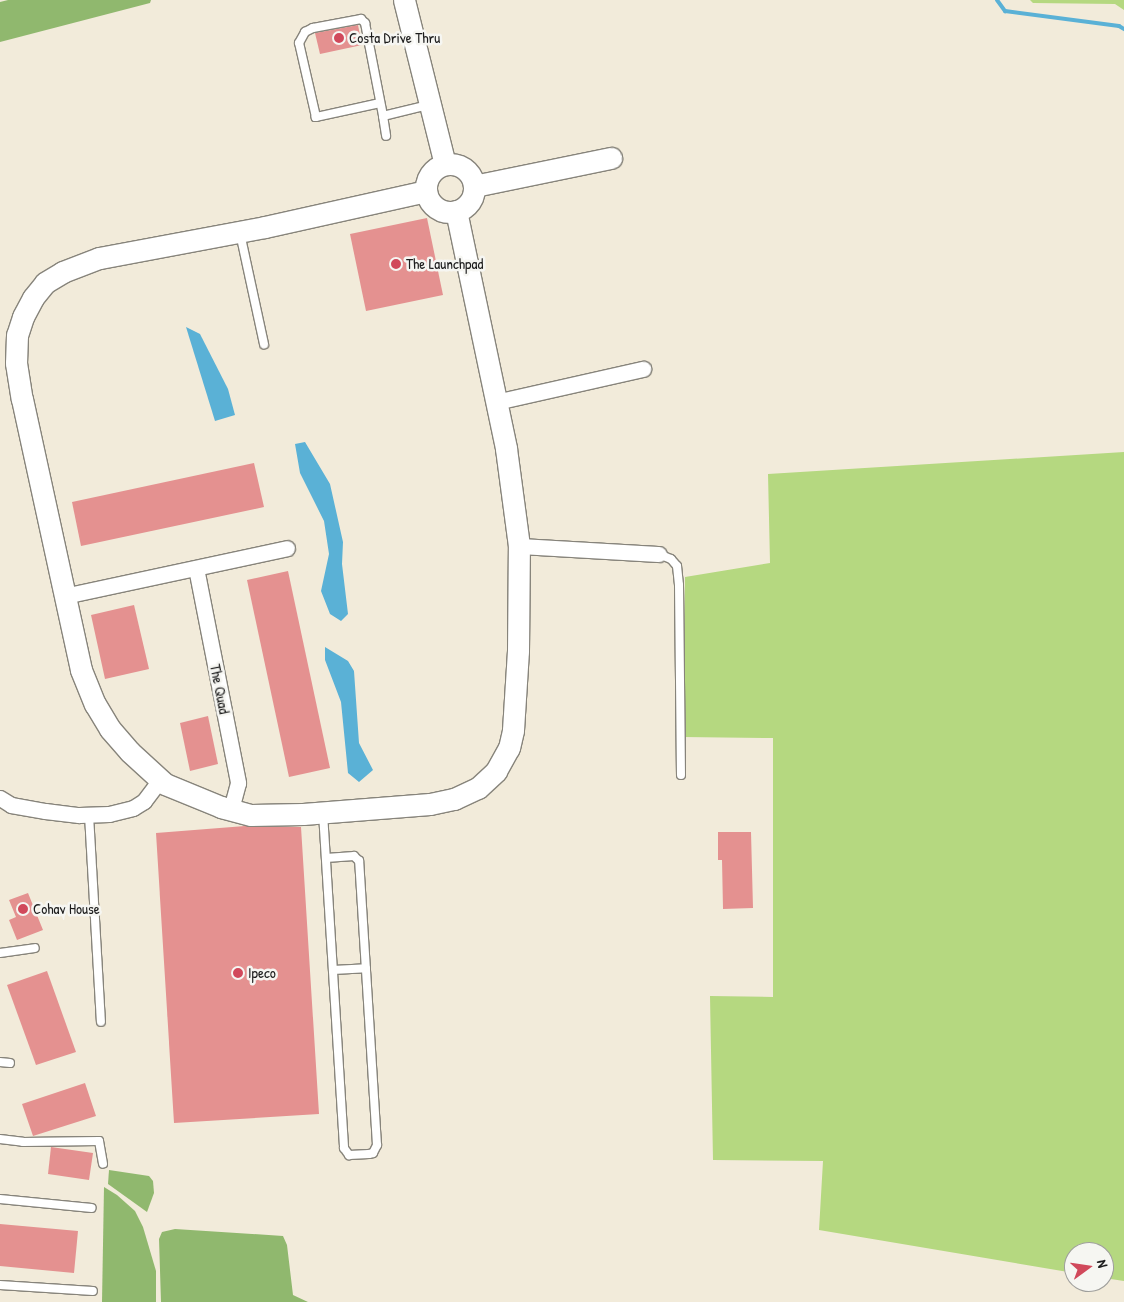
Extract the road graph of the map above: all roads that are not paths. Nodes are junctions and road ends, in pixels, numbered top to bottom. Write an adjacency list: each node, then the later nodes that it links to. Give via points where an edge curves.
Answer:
1 (404, 0): 3 (street)
2 (380, 103): 2 (lane, via 365,23 361,19 305,32 299,43 316,117); 4 (lane)
3 (430, 104): 4 (lane); 7 (street)
4 (383, 116): 5 (lane)
5 (386, 136)
6 (611, 158): 8 (street)
7 (445, 164): 8 (street, via 461,166 468,172); 9 (street, via 432,172)
8 (474, 186): 10 (street, via 469,202)
9 (426, 192): 10 (street, via 434,206 449,212); 11 (street)
10 (456, 211): 14 (street)
11 (240, 232): 12 (lane); 19 (street, via 83,263 45,283 23,317 17,335 16,363)
12 (264, 344)
13 (644, 369): 14 (street)
14 (496, 402): 15 (street, via 506,448)
15 (519, 546): 17 (street); 24 (street, via 513,730 509,748 496,771 478,788 454,799)
16 (287, 548): 18 (street)
17 (659, 554): 20 (lane, via 677,566 679,585)
18 (196, 568): 19 (street); 23 (street, The Quad, via 238,782)
19 (64, 596): 21 (street, via 81,670 95,704 115,734)
20 (681, 775)
21 (160, 780): 23 (street, via 189,796); 25 (street, via 144,801 133,808)
22 (0, 798): 25 (street, via 11,805)
23 (231, 810): 24 (street, via 251,815)
24 (323, 813): 26 (lane)
25 (89, 815): 31 (lane)
26 (326, 858): 29 (lane, via 354,856 359,861); 30 (lane)
27 (35, 948): 28 (lane)
28 (0, 953)
29 (366, 968): 30 (lane); 30 (lane, via 377,1145 373,1153 354,1155 349,1155 344,1148)
30 (333, 970)
31 (101, 1022)
32 (0, 1062): 33 (lane)
33 (10, 1063)
34 (0, 1139): 35 (lane, via 23,1142 99,1141)
35 (103, 1164)
36 (0, 1199): 37 (lane)
37 (92, 1208)
38 (0, 1285): 39 (lane)
39 (93, 1291)

